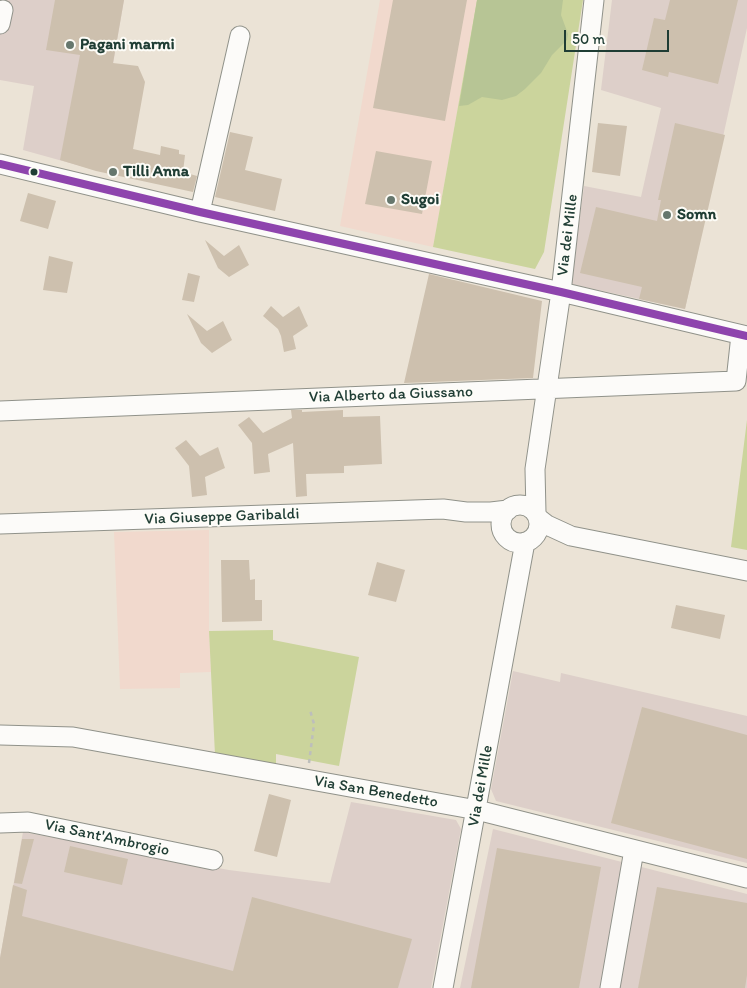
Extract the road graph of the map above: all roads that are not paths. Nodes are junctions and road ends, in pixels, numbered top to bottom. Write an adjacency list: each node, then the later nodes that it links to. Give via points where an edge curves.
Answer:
1 (594, 0): 5 (street, Via dei Mille)
2 (240, 36): 4 (street)
3 (0, 164): 4 (street)
4 (200, 212): 5 (street)
5 (561, 292): 6 (street); 7 (street, Via dei Mille)
6 (744, 336): 7 (street, Via Alberto da Giussano, via 736,381)
7 (546, 389): 8 (street, Via Alberto da Giussano); 9 (street, Via dei Mille)
8 (0, 410)
9 (535, 469): 10 (street, Via dei Mille); 12 (street, Via dei Mille)
10 (513, 507): 11 (street, Via Giuseppe Garibaldi, via 491,512); 12 (street, via 528,506); 15 (street, via 502,520)
11 (443, 509): 13 (street, Via Giuseppe Garibaldi); 15 (street, Via Giuseppe Garibaldi)
12 (537, 516): 14 (street, Via Giuseppe Garibaldi, via 547,525); 15 (street, via 538,530)
13 (0, 524)
14 (571, 536): 15 (street, Via Giuseppe Garibaldi); 16 (street, Via Giuseppe Garibaldi)
15 (517, 539): 18 (street, Via dei Mille, via 523,562)
16 (747, 571)
17 (0, 735): 18 (street, Via San Benedetto, via 73,737)
18 (477, 810): 20 (street, Via San Benedetto); 23 (street, Via dei Mille)
19 (0, 823): 21 (street, Via Sant'Ambrogio, via 28,822)
20 (634, 850): 22 (street, Via San Benedetto); 24 (street)
21 (213, 860)
22 (747, 878)
23 (443, 988)
24 (610, 988)

